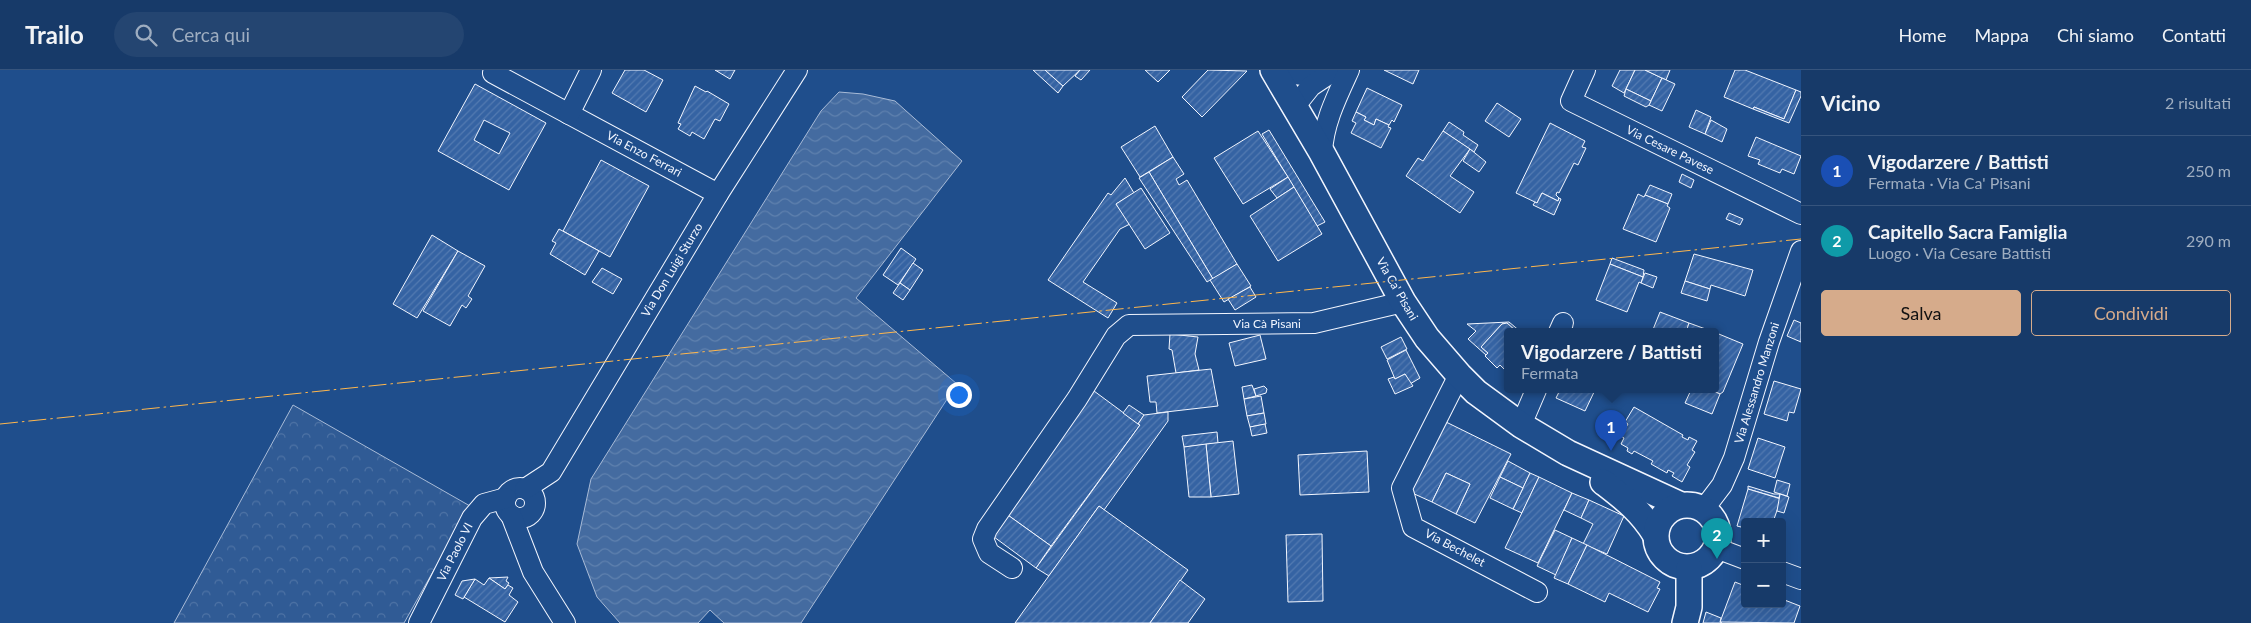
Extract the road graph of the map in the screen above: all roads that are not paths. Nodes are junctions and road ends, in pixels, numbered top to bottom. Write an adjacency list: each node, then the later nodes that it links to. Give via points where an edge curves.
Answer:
1 (591, 70): 8 (street)
2 (797, 70): 10 (street, Via Don Luigi Sturzo)
3 (1585, 70): 11 (street, Via Cesare Pavese, via 1571,101)
4 (1274, 71): 6 (street); 7 (main road, Via Ca' Pisani)
5 (493, 73): 8 (street, Via Enzo Ferrari)
6 (1337, 76): 7 (street, via 1328,99 1314,105); 9 (street)
7 (1295, 106): 9 (main road, Via Ca' Pisani)
8 (569, 114): 10 (street, Via Enzo Ferrari)
9 (1322, 153): 13 (main road, Via Ca' Pisani)
10 (718, 194): 18 (street, Via Don Luigi Sturzo, via 551,472 550,484 544,495)
11 (1801, 214)
12 (1801, 251): 19 (street, Via Alessandro Manzoni, via 1734,458 1722,485)
13 (1403, 302): 14 (main road, Via Ca' Pisani, via 1427,338); 23 (street, Via Cà Pisani, via 1314,324 1129,325 1116,336 987,530 983,539 989,553)
14 (1459, 375): 16 (main road, Via Ca' Pisani, via 1476,392); 27 (street, Via Bechelet, via 1402,488 1413,526)
15 (1535, 393): 16 (street)
16 (1521, 425): 17 (main road, Via Ca' Pisani)
17 (1577, 458): 19 (main road, Via Ca' Pisani); 20 (main road, Via Ca' Pisani, via 1630,502)
18 (521, 505): 28 (street, Via Paolo VI, via 484,504 472,518); 29 (street, via 520,541 534,572)
19 (1692, 508): 20 (main road, via 1671,509 1663,516); 21 (main road, via 1712,517 1717,526)
20 (1655, 534): 24 (main road, via 1661,555 1679,567)
21 (1716, 548): 22 (street); 24 (main road, via 1706,561)
22 (1741, 557)
23 (1012, 568)
24 (1689, 568): 30 (main road, via 1689,607)
25 (1786, 573): 26 (street)
26 (1801, 579)
27 (1537, 592)
28 (419, 623)
29 (565, 623)
30 (1685, 623)

